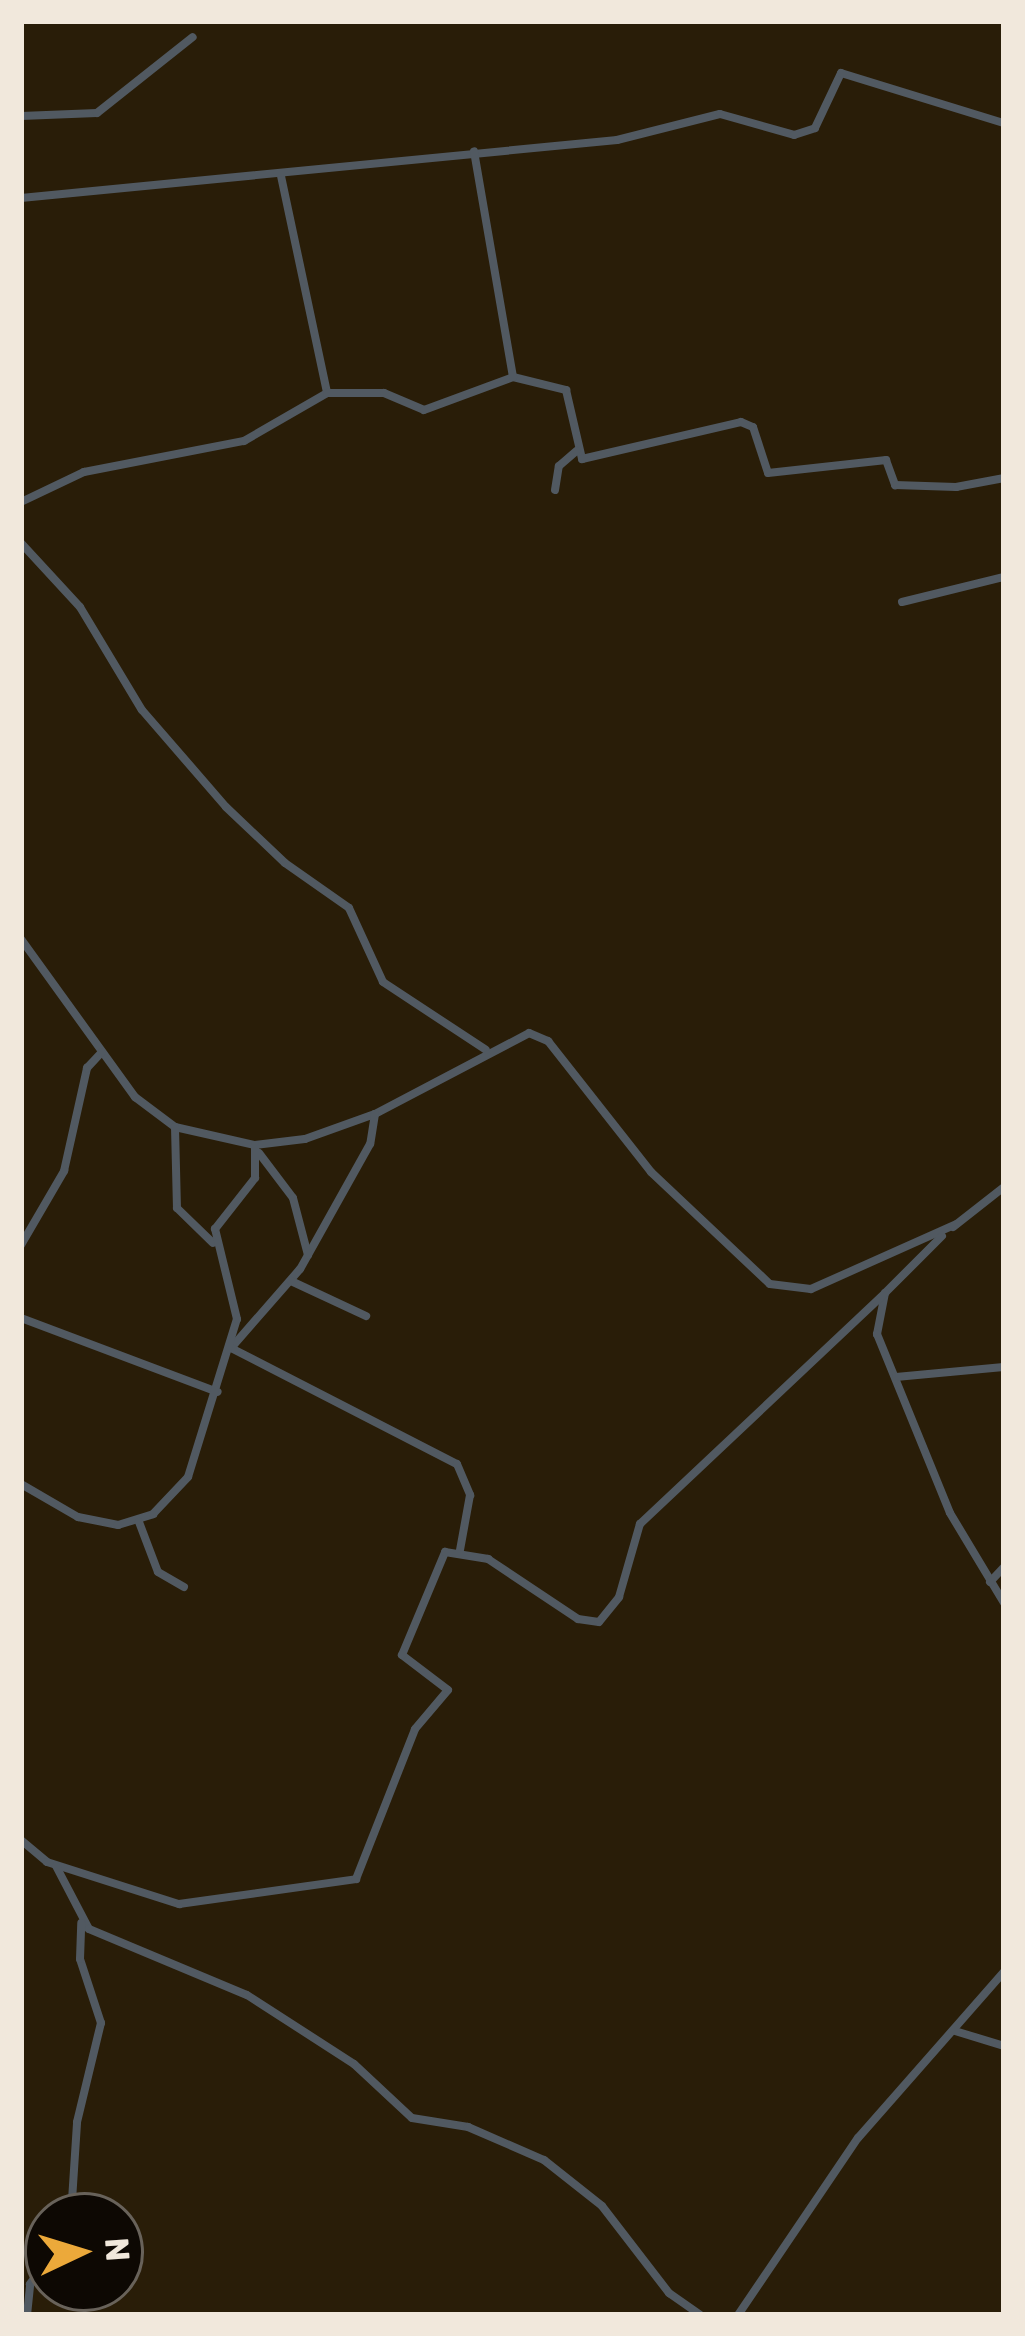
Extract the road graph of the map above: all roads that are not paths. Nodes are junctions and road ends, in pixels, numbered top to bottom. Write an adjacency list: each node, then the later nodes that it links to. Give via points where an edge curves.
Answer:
1 (193, 37): 2 (street, via 97,113)
2 (21, 116)
3 (1004, 123): 4 (street, via 841,73 808,133 719,115 634,138)
4 (475, 151): 5 (street); 7 (street)
5 (281, 176): 6 (street, via 141,181); 8 (street)
6 (21, 198)
7 (513, 377): 8 (street, via 424,410 384,393); 9 (street, via 562,386)
8 (327, 393): 12 (street, via 244,441 84,472)
9 (576, 451): 10 (street, via 582,459 617,445 644,450 741,422 752,427 768,473 886,460 896,485); 11 (street, via 559,466)
10 (1004, 478)
11 (555, 490)
12 (21, 502)
13 (21, 542): 17 (street, via 80,608 142,710 226,807 349,908 382,982)
14 (1004, 577): 15 (street)
15 (902, 602)
16 (21, 939): 18 (street)
17 (487, 1051): 19 (street); 23 (street, via 516,1035 548,1041 667,1189 728,1251 786,1291 883,1263)
18 (101, 1053): 20 (street, via 153,1115); 25 (street, via 87,1068 64,1171)
19 (375, 1114): 21 (street); 26 (street, via 370,1144)
20 (175, 1127): 21 (street); 24 (street, via 176,1208)
21 (256, 1149): 24 (street, via 255,1178 223,1216); 26 (street, via 293,1198)
22 (1004, 1187): 23 (street)
23 (956, 1224): 28 (street)
24 (213, 1243): 31 (street, via 238,1303)
25 (21, 1245)
26 (308, 1255): 27 (street)
27 (291, 1281): 29 (street); 31 (street)
28 (885, 1293): 33 (street, via 876,1325); 37 (street, via 640,1524 620,1597 599,1622 578,1619 503,1568)
29 (366, 1316)
30 (21, 1318): 34 (street)
31 (231, 1348): 34 (street); 37 (street, via 457,1464 470,1495)
32 (1004, 1367): 33 (street)
33 (896, 1377): 39 (street, via 950,1513)
34 (218, 1392): 36 (street, via 188,1477)
35 (21, 1484): 36 (street, via 78,1517)
36 (139, 1522): 40 (street, via 158,1572)
37 (460, 1550): 43 (street, via 446,1552 436,1568 402,1655 448,1690 415,1729 356,1879 179,1904)
38 (1004, 1567): 39 (street)
39 (990, 1582): 41 (street)
40 (184, 1587)
41 (1004, 1603)
42 (21, 1840): 43 (street)
43 (56, 1864): 44 (street)
44 (81, 1923): 48 (street, via 80,1959 101,2023 77,2122); 49 (street, via 247,1995 354,2064 412,2118 468,2127 544,2160 602,2206 668,2294)
45 (1004, 1972): 46 (street)
46 (955, 2030): 47 (street); 50 (street, via 858,2138)
47 (1004, 2047)
48 (73, 2192)
49 (700, 2315)
50 (738, 2315)

